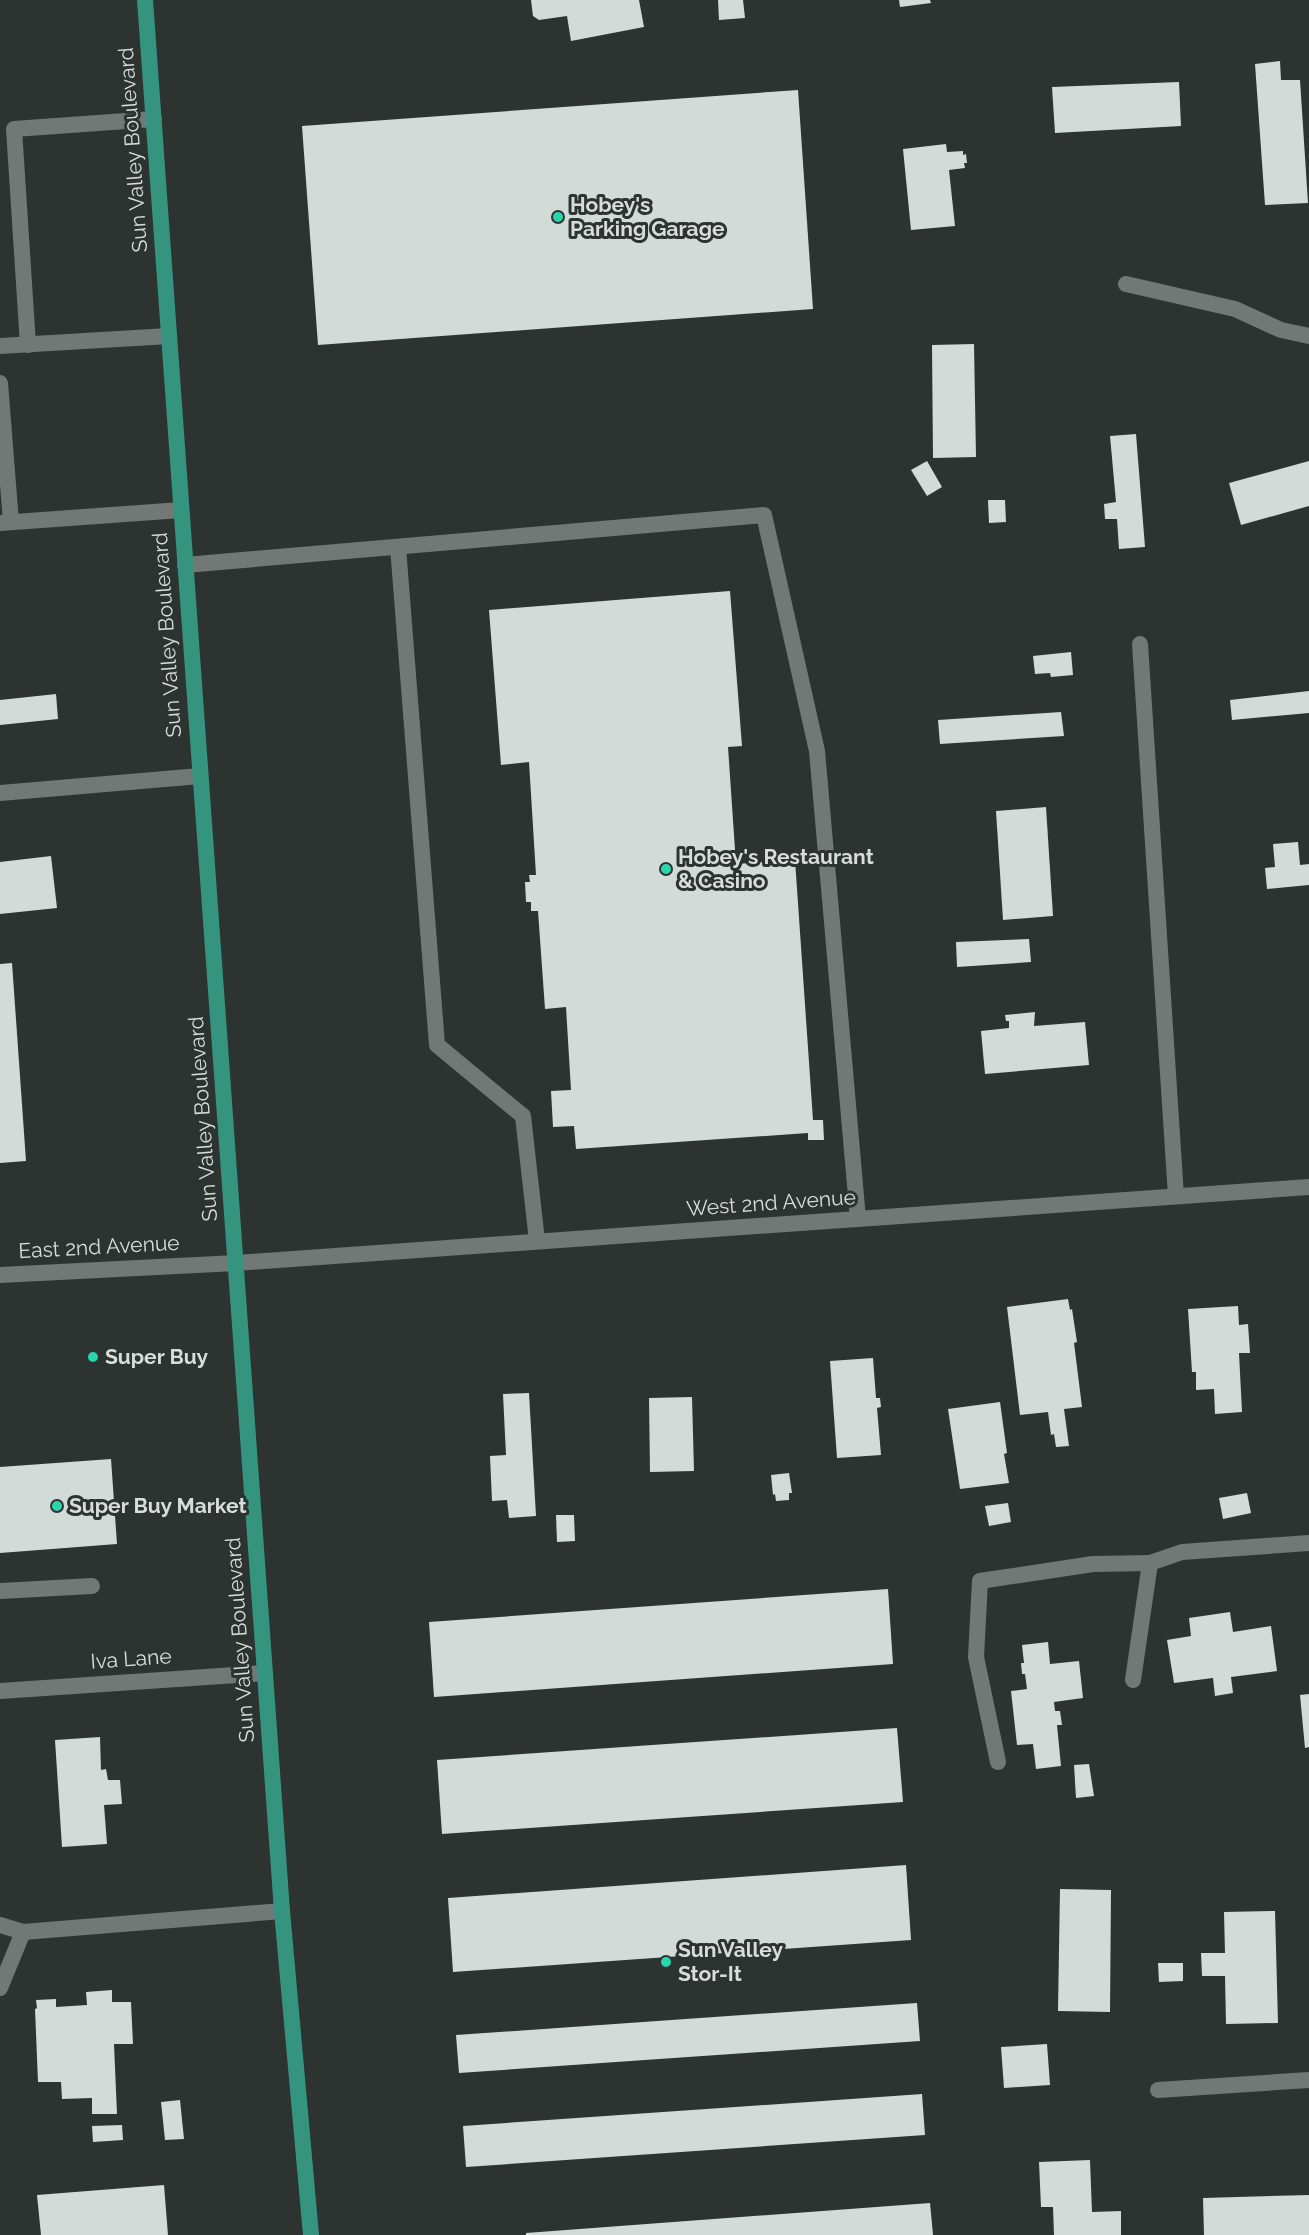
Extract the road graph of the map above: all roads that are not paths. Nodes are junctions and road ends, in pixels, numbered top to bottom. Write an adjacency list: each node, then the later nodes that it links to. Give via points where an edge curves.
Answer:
1 (145, 0): 2 (main road, Sun Valley Boulevard)
2 (154, 119): 4 (main road, Sun Valley Boulevard); 6 (street, via 14,129)
3 (1126, 284): 5 (street, via 1235,309 1281,330)
4 (169, 336): 6 (street); 9 (main road, Sun Valley Boulevard)
5 (1309, 336)
6 (28, 345): 7 (street)
7 (0, 346)
8 (0, 383): 10 (street)
9 (181, 510): 10 (street); 12 (main road, Sun Valley Boulevard)
10 (6, 522)
11 (398, 547): 12 (street); 18 (street, via 764,515 817,751); 19 (street, via 437,1045 523,1116)
12 (185, 565): 14 (main road, Sun Valley Boulevard)
13 (1140, 644): 17 (street)
14 (200, 776): 15 (street); 20 (main road, Sun Valley Boulevard)
15 (0, 793)
16 (1309, 1187): 17 (street, West 2nd Avenue)
17 (1176, 1196): 18 (street, West 2nd Avenue)
18 (858, 1219): 19 (street, West 2nd Avenue)
19 (537, 1241): 20 (street, West 2nd Avenue)
20 (236, 1263): 21 (street, East 2nd Avenue); 26 (main road, Sun Valley Boulevard)
21 (0, 1275)
22 (1309, 1543): 23 (street, via 1182,1552)
23 (1150, 1563): 27 (street); 29 (street, via 1094,1564 980,1581 976,1657)
24 (92, 1586): 25 (street)
25 (0, 1591)
26 (265, 1673): 28 (street, Iva Lane); 30 (main road, Sun Valley Boulevard)
27 (1133, 1680)
28 (0, 1691)
29 (998, 1762)
30 (282, 1911): 32 (street); 36 (main road, Sun Valley Boulevard)
31 (0, 1926): 32 (street)
32 (23, 1932): 33 (street)
33 (0, 1988)
34 (1309, 2080): 35 (street)
35 (1158, 2090)
36 (311, 2235)

